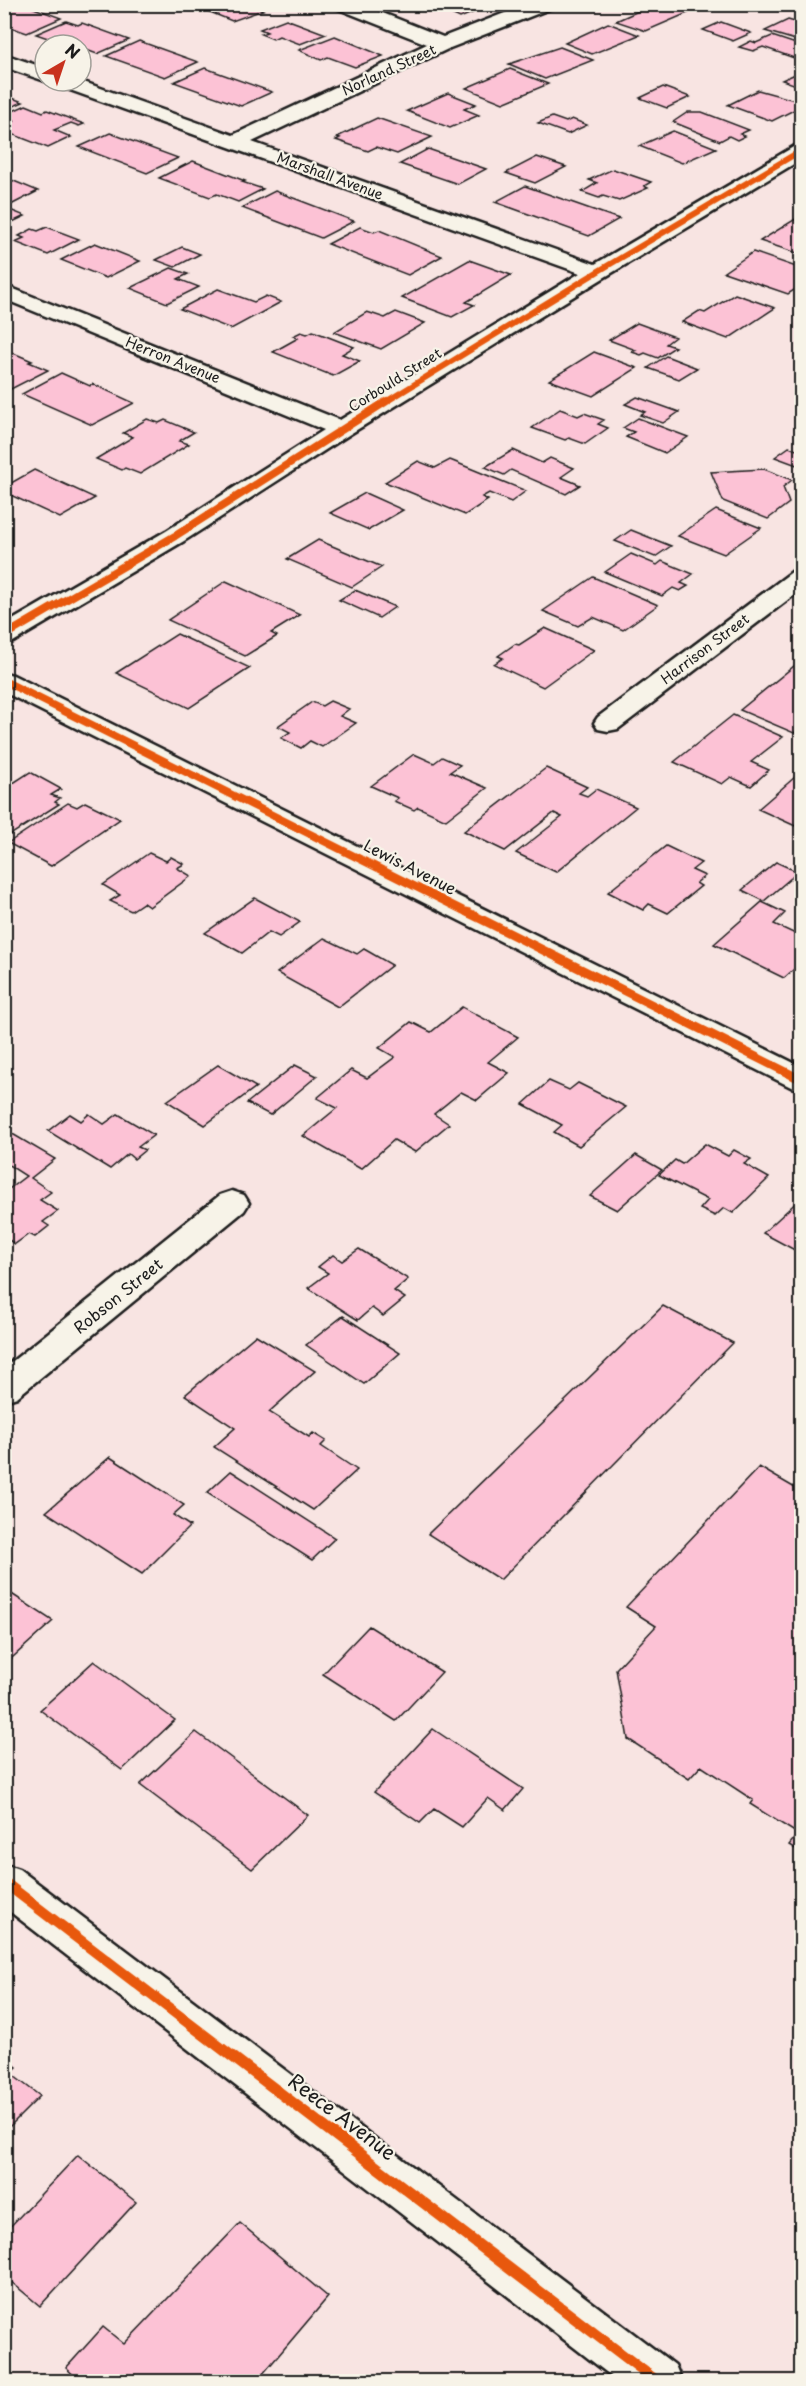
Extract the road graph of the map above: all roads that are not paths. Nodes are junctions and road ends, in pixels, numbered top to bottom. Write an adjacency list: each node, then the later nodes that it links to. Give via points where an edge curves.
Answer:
1 (342, 4): 3 (street)
2 (546, 4): 3 (street, Norland Street)
3 (443, 44): 7 (street, Norland Street)
4 (4, 60): 5 (street)
5 (33, 71)
6 (93, 92): 7 (street, Marshall Avenue)
7 (235, 142): 9 (street, Marshall Avenue)
8 (801, 150): 9 (street, Corbould Street)
9 (597, 272): 11 (street, Corbould Street)
10 (4, 291): 11 (street, Herron Avenue)
11 (342, 429): 13 (street, Corbould Street, via 175,536)
12 (801, 576): 15 (street, Harrison Street)
13 (4, 636)
14 (4, 681): 16 (street, Lewis Avenue)
15 (608, 723)
16 (801, 1080)
17 (232, 1203): 18 (street, Robson Street)
18 (4, 1388)
19 (4, 1882): 20 (street, Reece Avenue)
20 (658, 2382)

